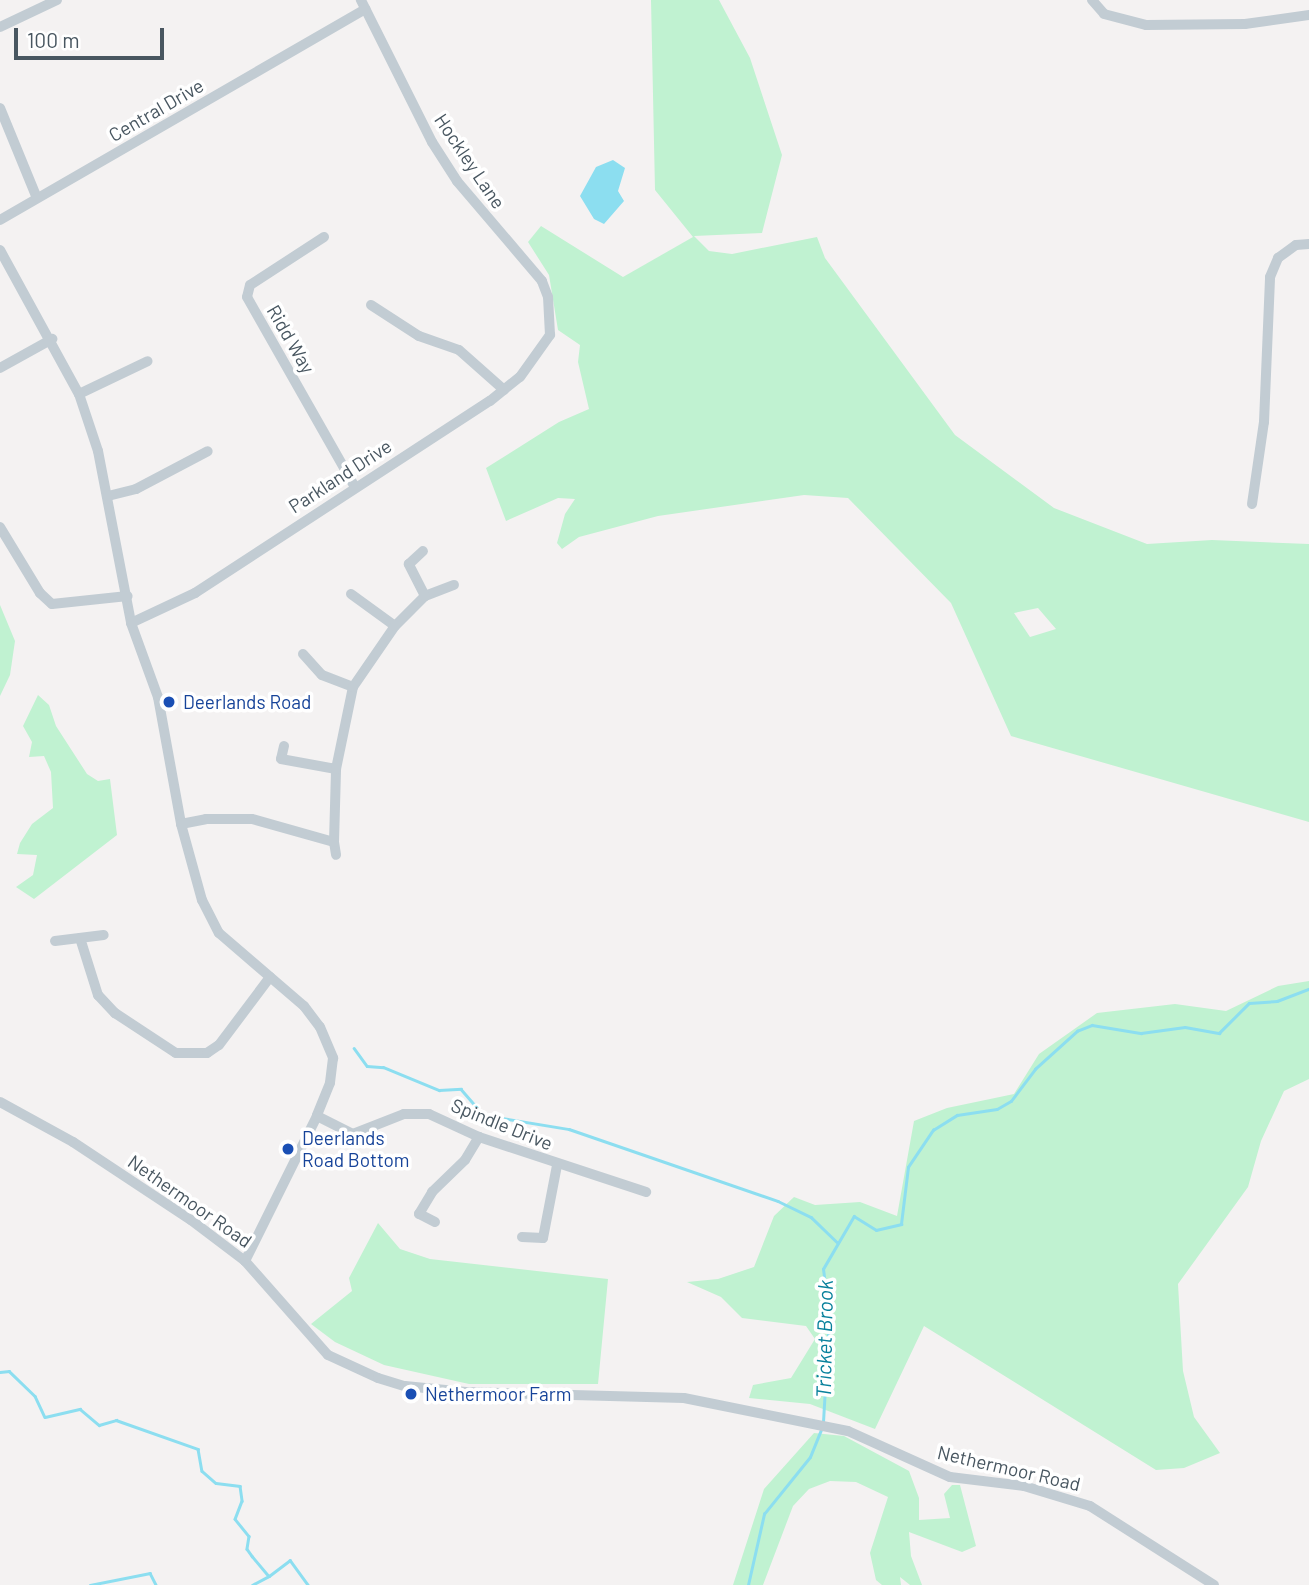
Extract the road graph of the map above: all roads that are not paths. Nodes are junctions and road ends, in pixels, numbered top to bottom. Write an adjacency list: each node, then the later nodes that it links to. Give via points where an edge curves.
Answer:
1 (57, 0): 5 (street)
2 (1092, 0): 4 (street, via 1104,14 1146,25 1245,24)
3 (363, 4): 7 (street, Central Drive); 13 (street, Hockley Lane, via 432,142 457,181 542,281)
4 (1309, 15)
5 (0, 27)
6 (0, 108): 7 (street)
7 (37, 198): 8 (street, Central Drive)
8 (0, 220)
9 (324, 237): 20 (street, Ridd Way, via 250,285 247,297)
10 (1309, 244): 22 (street, via 1296,246 1278,258 1270,277 1264,422)
11 (0, 250): 14 (street)
12 (371, 305): 17 (street, via 419,337 459,350)
13 (550, 335): 17 (street, Parkland Drive, via 520,377)
14 (52, 339): 16 (street); 18 (street)
15 (148, 360): 18 (street)
16 (0, 368)
17 (504, 390): 20 (street, Parkland Drive)
18 (79, 394): 21 (street)
19 (208, 451): 21 (street, via 136,489)
20 (355, 487): 29 (street, Parkland Drive, via 195,593)
21 (108, 496): 27 (street)
22 (1252, 504)
23 (0, 527): 27 (street, via 40,593 52,604)
24 (423, 551): 28 (street, via 409,564)
25 (454, 585): 28 (street)
26 (351, 594): 30 (street)
27 (128, 596): 29 (street)
28 (425, 596): 30 (street)
29 (131, 623): 35 (street, via 158,697)
30 (395, 626): 32 (street)
31 (303, 654): 32 (street, via 322,675)
32 (353, 687): 34 (street)
33 (284, 746): 34 (street, via 281,759)
34 (337, 769): 36 (street)
35 (181, 824): 36 (street, via 252,819); 41 (street, via 206,912 219,933)
36 (334, 842): 37 (street)
37 (336, 855)
38 (104, 935): 39 (street)
39 (80, 938): 40 (street); 41 (street, via 99,995 115,1013 176,1053 207,1053 219,1045)
40 (54, 942)
41 (270, 977): 43 (street, via 304,1006 320,1027 333,1058 330,1083)
42 (0, 1101): 49 (street, Nethermoor Road, via 85,1150)
43 (317, 1116): 44 (street, Spindle Drive, via 353,1134 404,1114 429,1114); 49 (street)
44 (479, 1137): 45 (street, Spindle Drive); 47 (street, via 419,1214)
45 (557, 1165): 46 (street, Spindle Drive); 48 (street, via 543,1238)
46 (646, 1192)
47 (435, 1222)
48 (522, 1237)
49 (245, 1261): 50 (street, Nethermoor Road, via 328,1355 405,1386 684,1398 848,1431 950,1476 1024,1486 1090,1506)
50 (1214, 1585)

